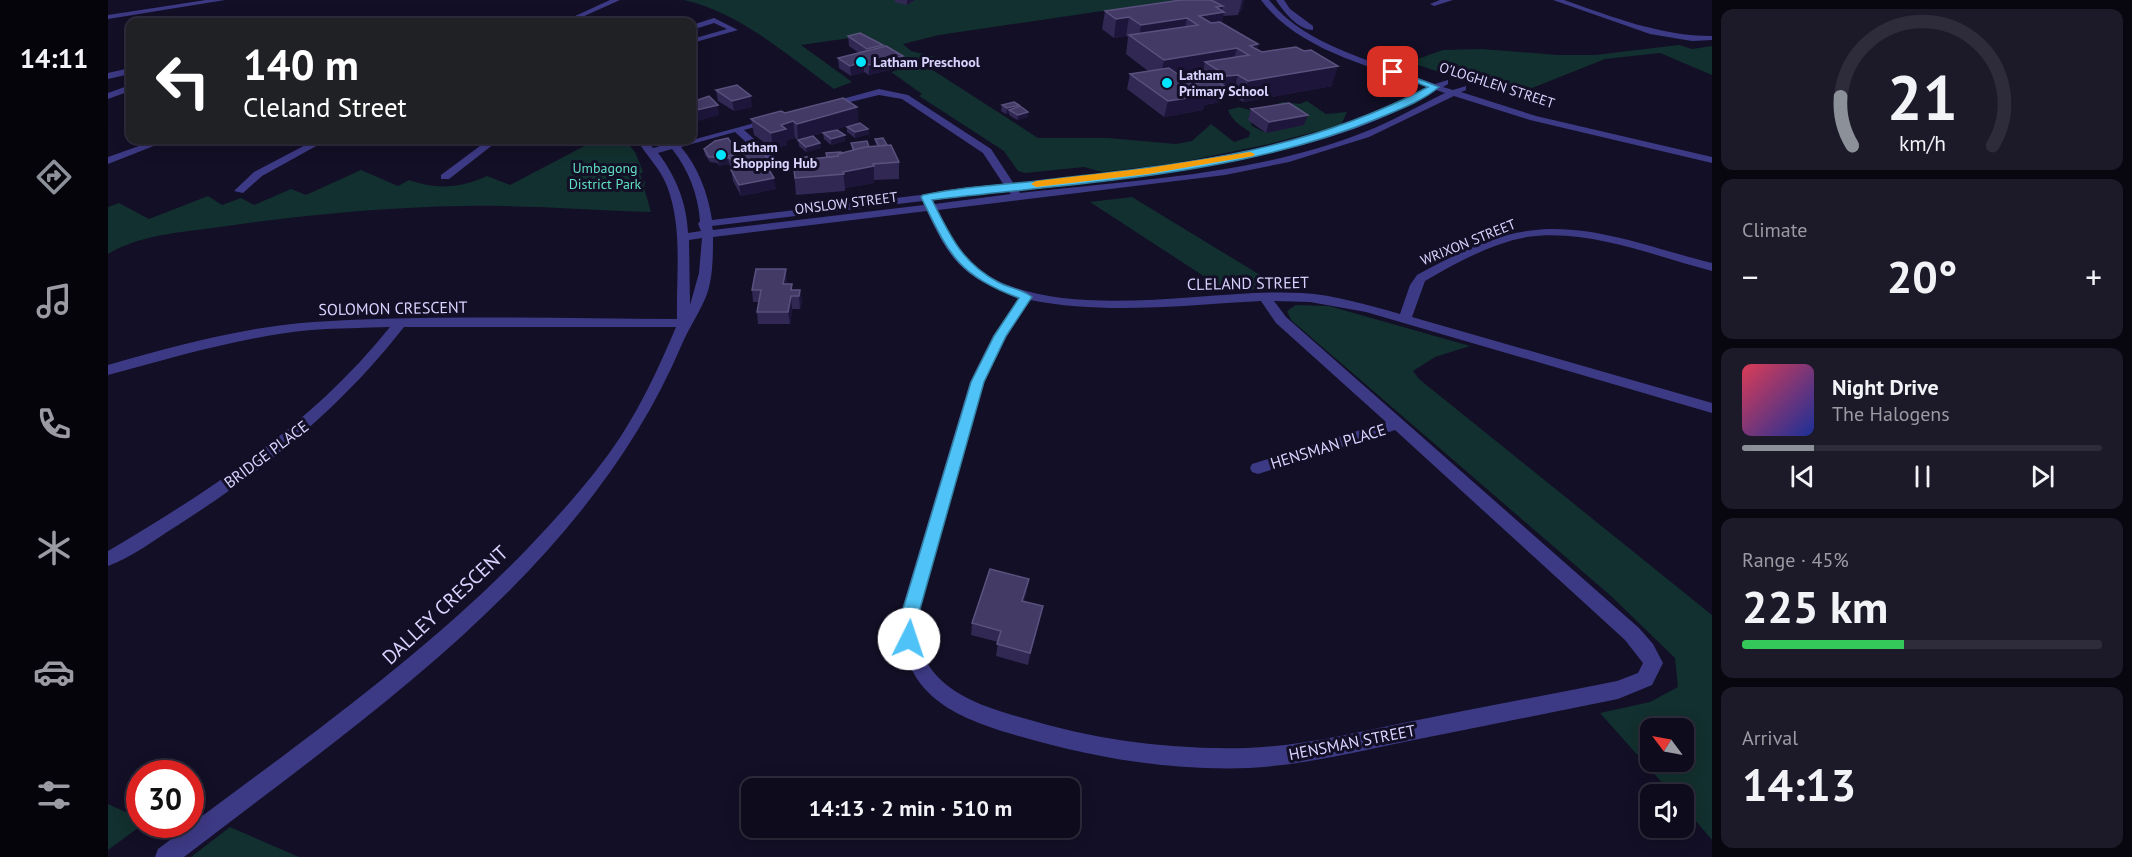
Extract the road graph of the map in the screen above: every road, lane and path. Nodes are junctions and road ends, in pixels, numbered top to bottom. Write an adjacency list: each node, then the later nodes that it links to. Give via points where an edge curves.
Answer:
1 (221, 0): 8 (street)
2 (616, 0): 9 (street)
3 (1264, 0): 15 (street, O'LOGHLEN STREET, via 1279,18 1301,34)
4 (1280, 0): 15 (street, O'LOGHLEN STREET, via 1287,11 1312,30)
5 (1449, 0): 7 (street)
6 (1557, 0): 11 (street, via 1662,33)
7 (1434, 4)
8 (108, 17)
9 (575, 18)
10 (696, 27): 12 (street, via 714,20 734,30)
11 (1712, 38)
12 (696, 40)
13 (126, 72): 14 (street)
14 (108, 76)
15 (1440, 85): 16 (street, O'LOGHLEN STREET); 18 (street, O'LOGHLEN STREET); 31 (street, ONSLOW STREET, via 1351,127)
16 (1463, 88): 18 (street, ONSLOW STREET); 22 (street, O'LOGHLEN STREET)
17 (126, 89): 19 (street)
18 (1452, 93): 22 (street, O'LOGHLEN STREET, via 1533,118); 33 (street, ONSLOW STREET, via 1366,135)
19 (108, 96)
20 (818, 107): 38 (street, via 869,93 899,94 987,151)
21 (778, 118): 23 (street)
22 (1582, 128): 35 (street, O'LOGHLEN STREET)
23 (737, 129): 24 (street); 36 (street)
24 (696, 137)
25 (153, 144): 34 (street)
26 (314, 144): 39 (street, via 258,174)
27 (489, 144): 37 (street)
28 (646, 144): 32 (street, DALLEY CRESCENT)
29 (668, 144): 32 (street)
30 (674, 144): 42 (street, DALLEY CRESCENT, via 696,178 705,204)
31 (1274, 150): 33 (street); 38 (street, ONSLOW STREET)
32 (652, 151): 43 (street, DALLEY CRESCENT, via 681,208)
33 (1289, 159): 40 (street, ONSLOW STREET, via 1157,182)
34 (108, 160)
35 (1712, 160)
36 (776, 164)
37 (445, 177)
38 (1011, 187): 40 (street); 41 (street, ONSLOW STREET)
39 (239, 191)
40 (1018, 198): 41 (street, ONSLOW STREET)
41 (929, 203): 42 (street, ONSLOW STREET); 45 (street, CLELAND STREET, via 964,264 994,285)
42 (706, 229): 43 (street, ONSLOW STREET); 49 (street, DALLEY CRESCENT, via 701,294)
43 (684, 232): 49 (street, DALLEY CRESCENT)
44 (1712, 267): 47 (street, WRIXON STREET, via 1570,234 1528,234 1421,278)
45 (1026, 297): 46 (street, CLELAND STREET, via 1077,304); 52 (street, HENSMAN STREET, via 1000,336 977,382 909,624 909,639 921,670 950,700 974,713 1079,743 1142,754 1254,757 1286,755 1618,690 1645,679 1653,663 1632,634)
46 (1265, 297): 47 (street, CLELAND STREET, via 1332,301); 52 (street, HENSMAN STREET, via 1281,320)
47 (1405, 320): 51 (street, CLELAND STREET)
48 (400, 323): 49 (street, SOLOMON CRESCENT); 50 (street, SOLOMON CRESCENT, via 311,326 232,338); 54 (street, BRIDGE PLACE, via 363,370 300,429 193,508)
49 (684, 323): 55 (street, DALLEY CRESCENT, via 664,374 632,430 586,494 524,565 392,685)
50 (108, 370)
51 (1712, 408)
52 (1398, 424): 53 (street, HENSMAN PLACE)
53 (1258, 468)
54 (108, 559)
55 (166, 857)

